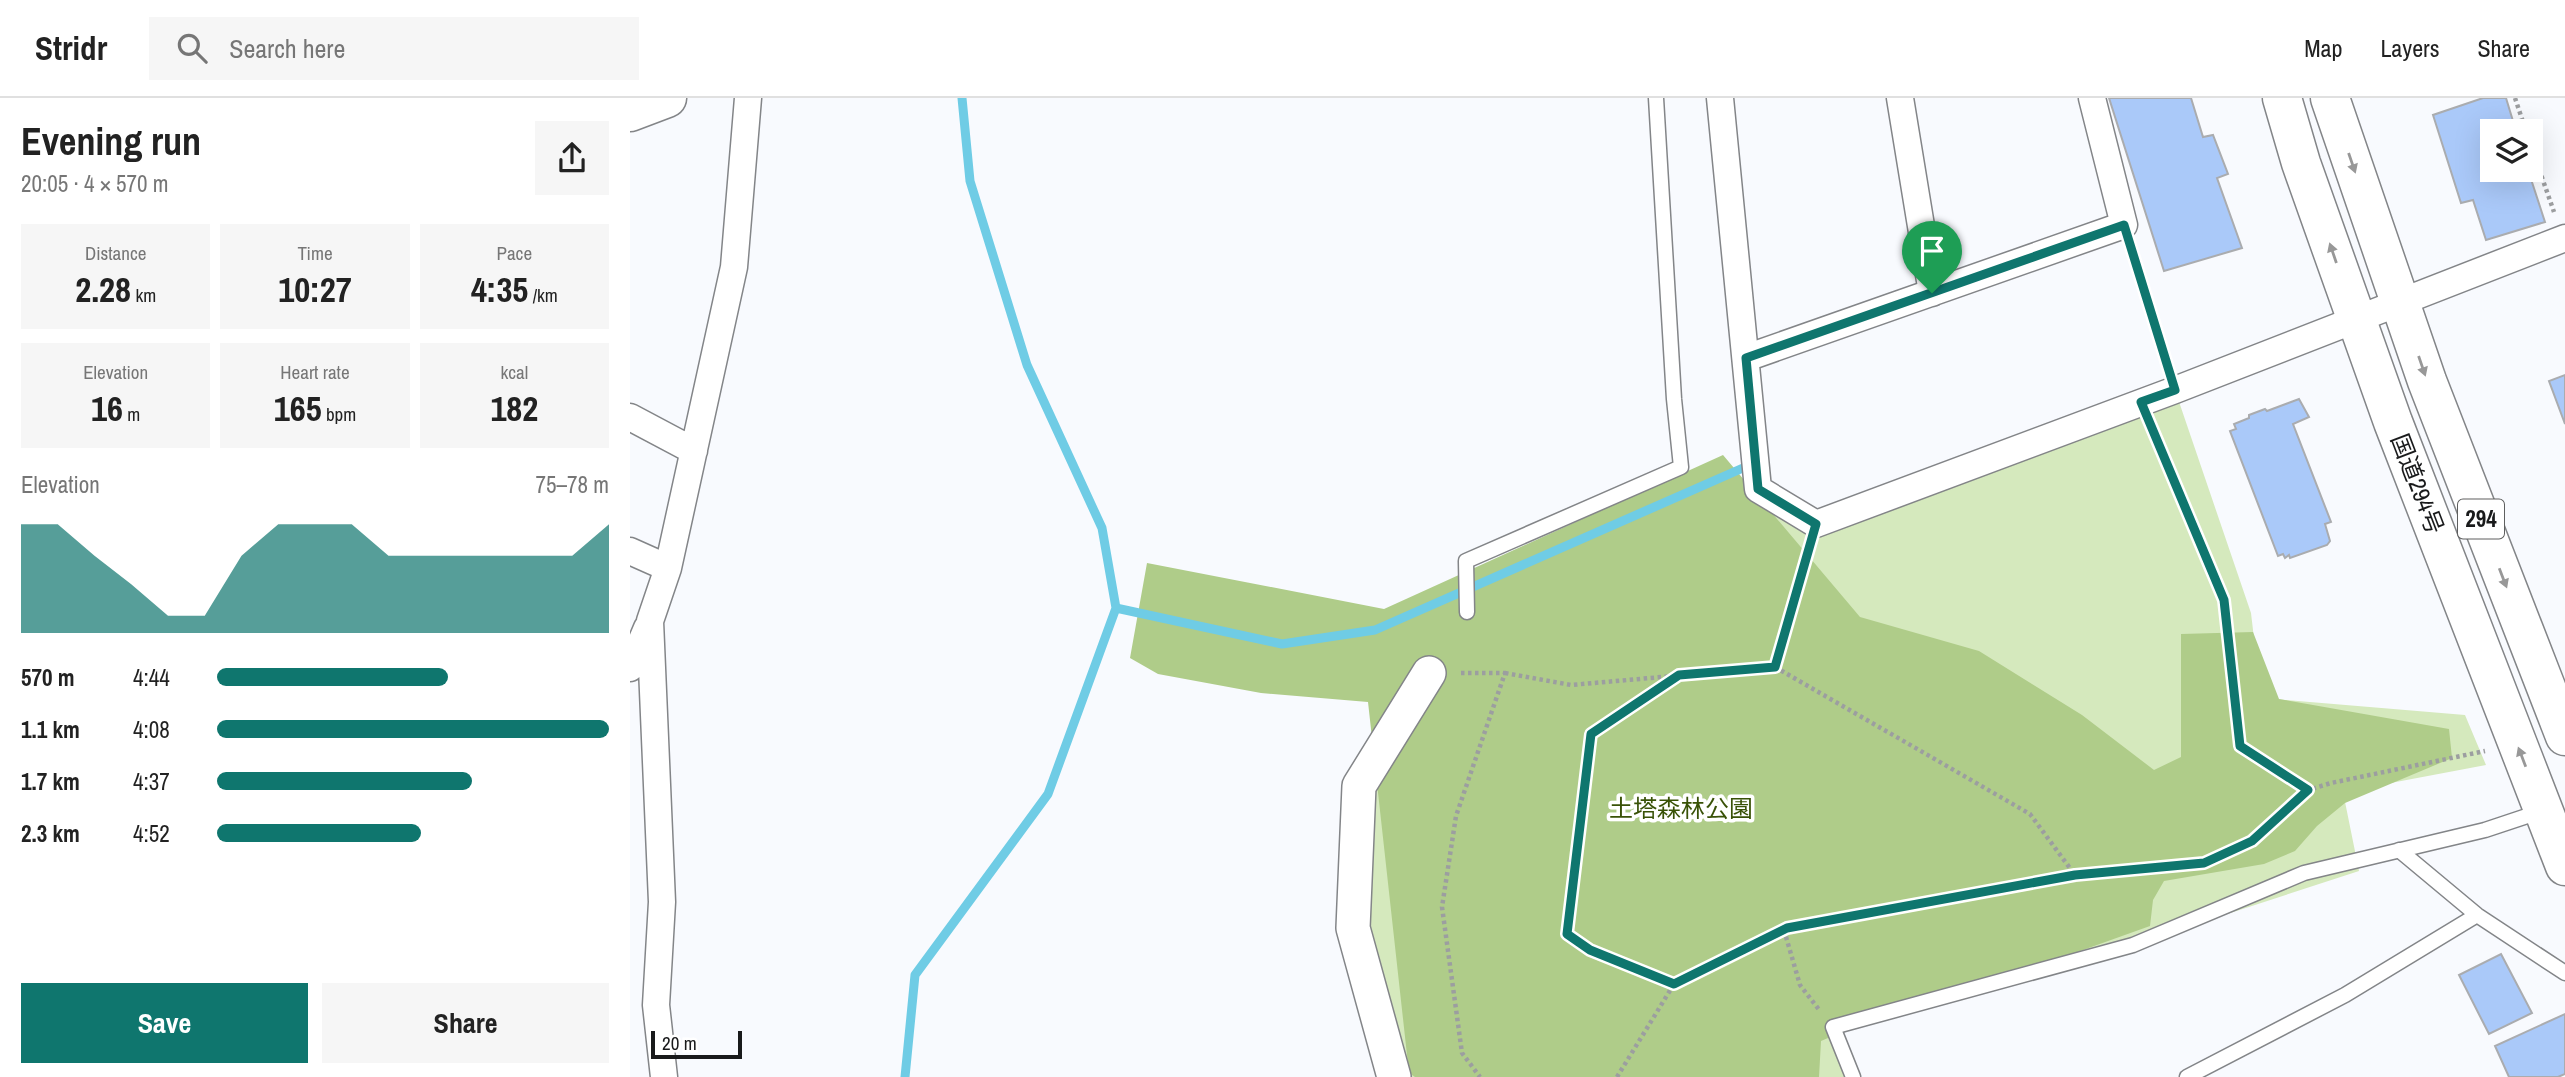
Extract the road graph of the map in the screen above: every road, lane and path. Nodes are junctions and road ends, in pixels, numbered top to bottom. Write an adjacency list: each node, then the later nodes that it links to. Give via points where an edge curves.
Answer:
1 (748, 98): 20 (street, via 734,267)
2 (1656, 98): 24 (lane, via 1681,467 1466,561)
3 (1720, 98): 16 (street)
4 (1900, 98): 13 (street)
5 (2091, 98): 11 (street)
6 (2281, 98): 15 (highway, 国道294号 / 294, one-way to 6)
7 (2330, 98): 14 (highway, 国道294号 / 294, one-way to 14)
8 (2515, 98): 9 (path)
9 (2522, 119)
10 (2543, 180): 12 (path)
11 (2124, 225): 13 (street); 17 (path)
12 (2564, 238): 14 (street)
13 (1932, 293): 16 (street)
14 (2399, 301): 15 (street); 31 (highway, 国道294号 / 294, one-way to 31)
15 (2355, 318): 17 (street); 34 (highway, 国道294号 / 294, one-way to 15)
16 (1746, 358): 21 (street, via 1758,489)
17 (2175, 390): 18 (street)
18 (2141, 402): 21 (street); 33 (path, via 2224,600 2240,746)
19 (630, 417): 20 (street)
20 (694, 451): 23 (street)
21 (1816, 524): 26 (path)
22 (630, 551): 23 (street)
23 (668, 568): 25 (street)
24 (1467, 612)
25 (650, 621): 27 (street); 43 (street, via 662,902 656,1005)
26 (1775, 667): 30 (path); 37 (path, via 2030,814)
27 (630, 668)
28 (1429, 673): 29 (path); 44 (street, via 1359,786 1353,928)
29 (1505, 673): 30 (path, via 1571,685); 45 (path, via 1455,816 1442,907 1462,1053)
30 (1679, 675): 41 (path, via 1591,734 1567,934 1590,950)
31 (2565, 736)
32 (2493, 749): 33 (path)
33 (2308, 790): 37 (path, via 2252,841 2204,863)
34 (2543, 810): 35 (lane, via 2485,830); 36 (highway, 国道294号 / 294)
35 (2399, 850): 38 (lane); 42 (lane, via 2304,873 2133,945)
36 (2565, 866)
37 (2075, 875): 39 (path)
38 (2477, 915): 40 (lane); 48 (lane, via 2344,995)
39 (1784, 930): 41 (path); 42 (path, via 1800,985)
40 (2565, 973)
41 (1674, 984): 46 (path)
42 (1833, 1027): 47 (lane)
43 (664, 1077)
44 (1394, 1077)
45 (1480, 1077)
46 (1617, 1077)
47 (1853, 1077)
48 (2187, 1077)

